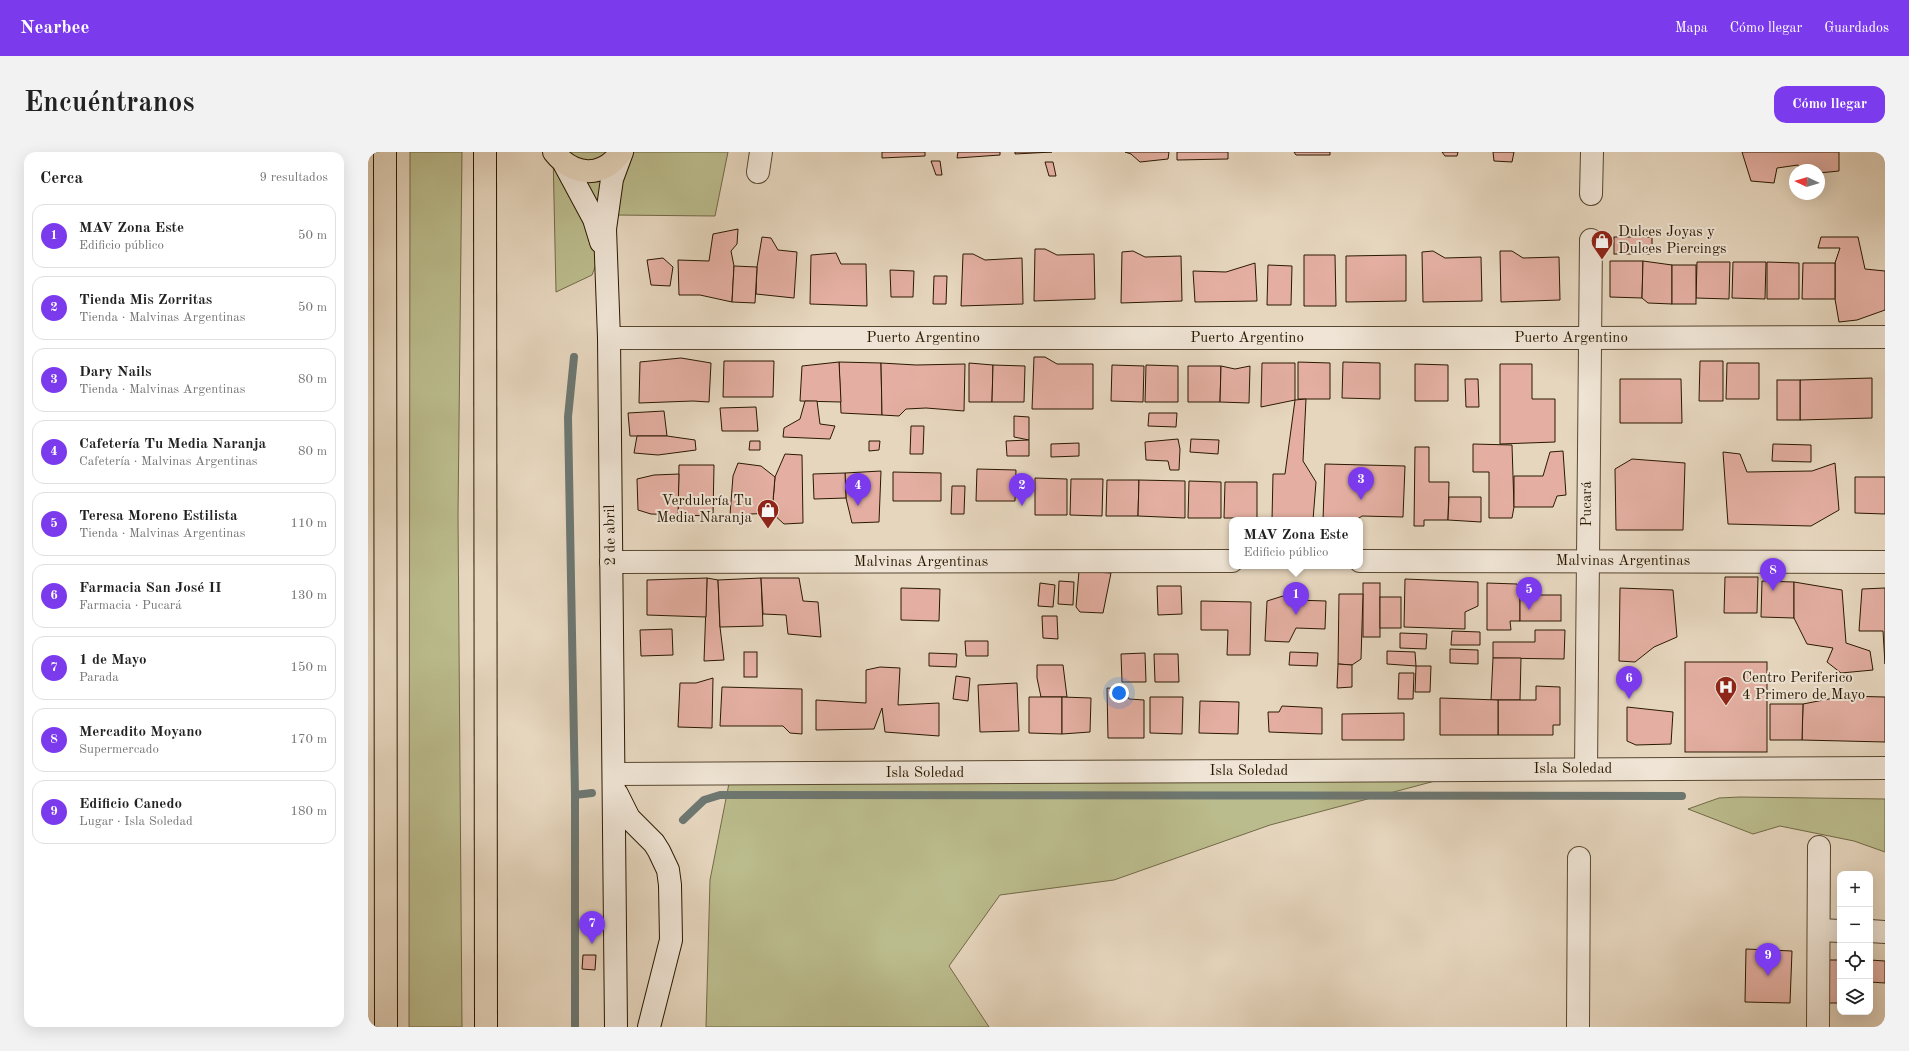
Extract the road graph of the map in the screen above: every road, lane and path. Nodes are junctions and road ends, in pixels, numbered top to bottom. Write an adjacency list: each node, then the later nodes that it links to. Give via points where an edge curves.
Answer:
1 (386, 152): 26 (highway)
2 (486, 152): 27 (highway)
3 (621, 152): 5 (highway, via 612,163 600,170 590,171 576,169); 8 (street, via 612,179 605,229)
4 (1592, 152): 6 (street)
5 (560, 158): 8 (street, via 594,219 600,236)
6 (1591, 194)
7 (1591, 240): 11 (street, Pucará)
8 (607, 280): 10 (street, 2 de abril)
9 (1885, 337): 11 (street, Puerto Argentino)
10 (609, 338): 11 (street, Puerto Argentino); 15 (street, 2 de abril)
11 (1589, 338): 12 (street, Pucará)
12 (1587, 560): 14 (street, Malvinas Argentinas); 16 (street, Malvinas Argentinas); 18 (street, Pucará)
13 (1229, 561): 15 (street, Malvinas Argentinas)
14 (1363, 561)
15 (611, 562): 19 (street, 2 de abril)
16 (1885, 562)
17 (1885, 768): 18 (street, Isla Soledad)
18 (1586, 769): 19 (street, Isla Soledad)
19 (614, 782): 28 (street, 2 de abril); 29 (street, via 623,810 654,843 668,870 671,940)
20 (1819, 847): 22 (street)
21 (1579, 858): 30 (street)
22 (1819, 930): 23 (street); 31 (street)
23 (1837, 931)
24 (1873, 931): 25 (street)
25 (1885, 932)
26 (386, 1027)
27 (486, 1027)
28 (616, 1027)
29 (648, 1027)
30 (1578, 1027)
31 (1818, 1027)

